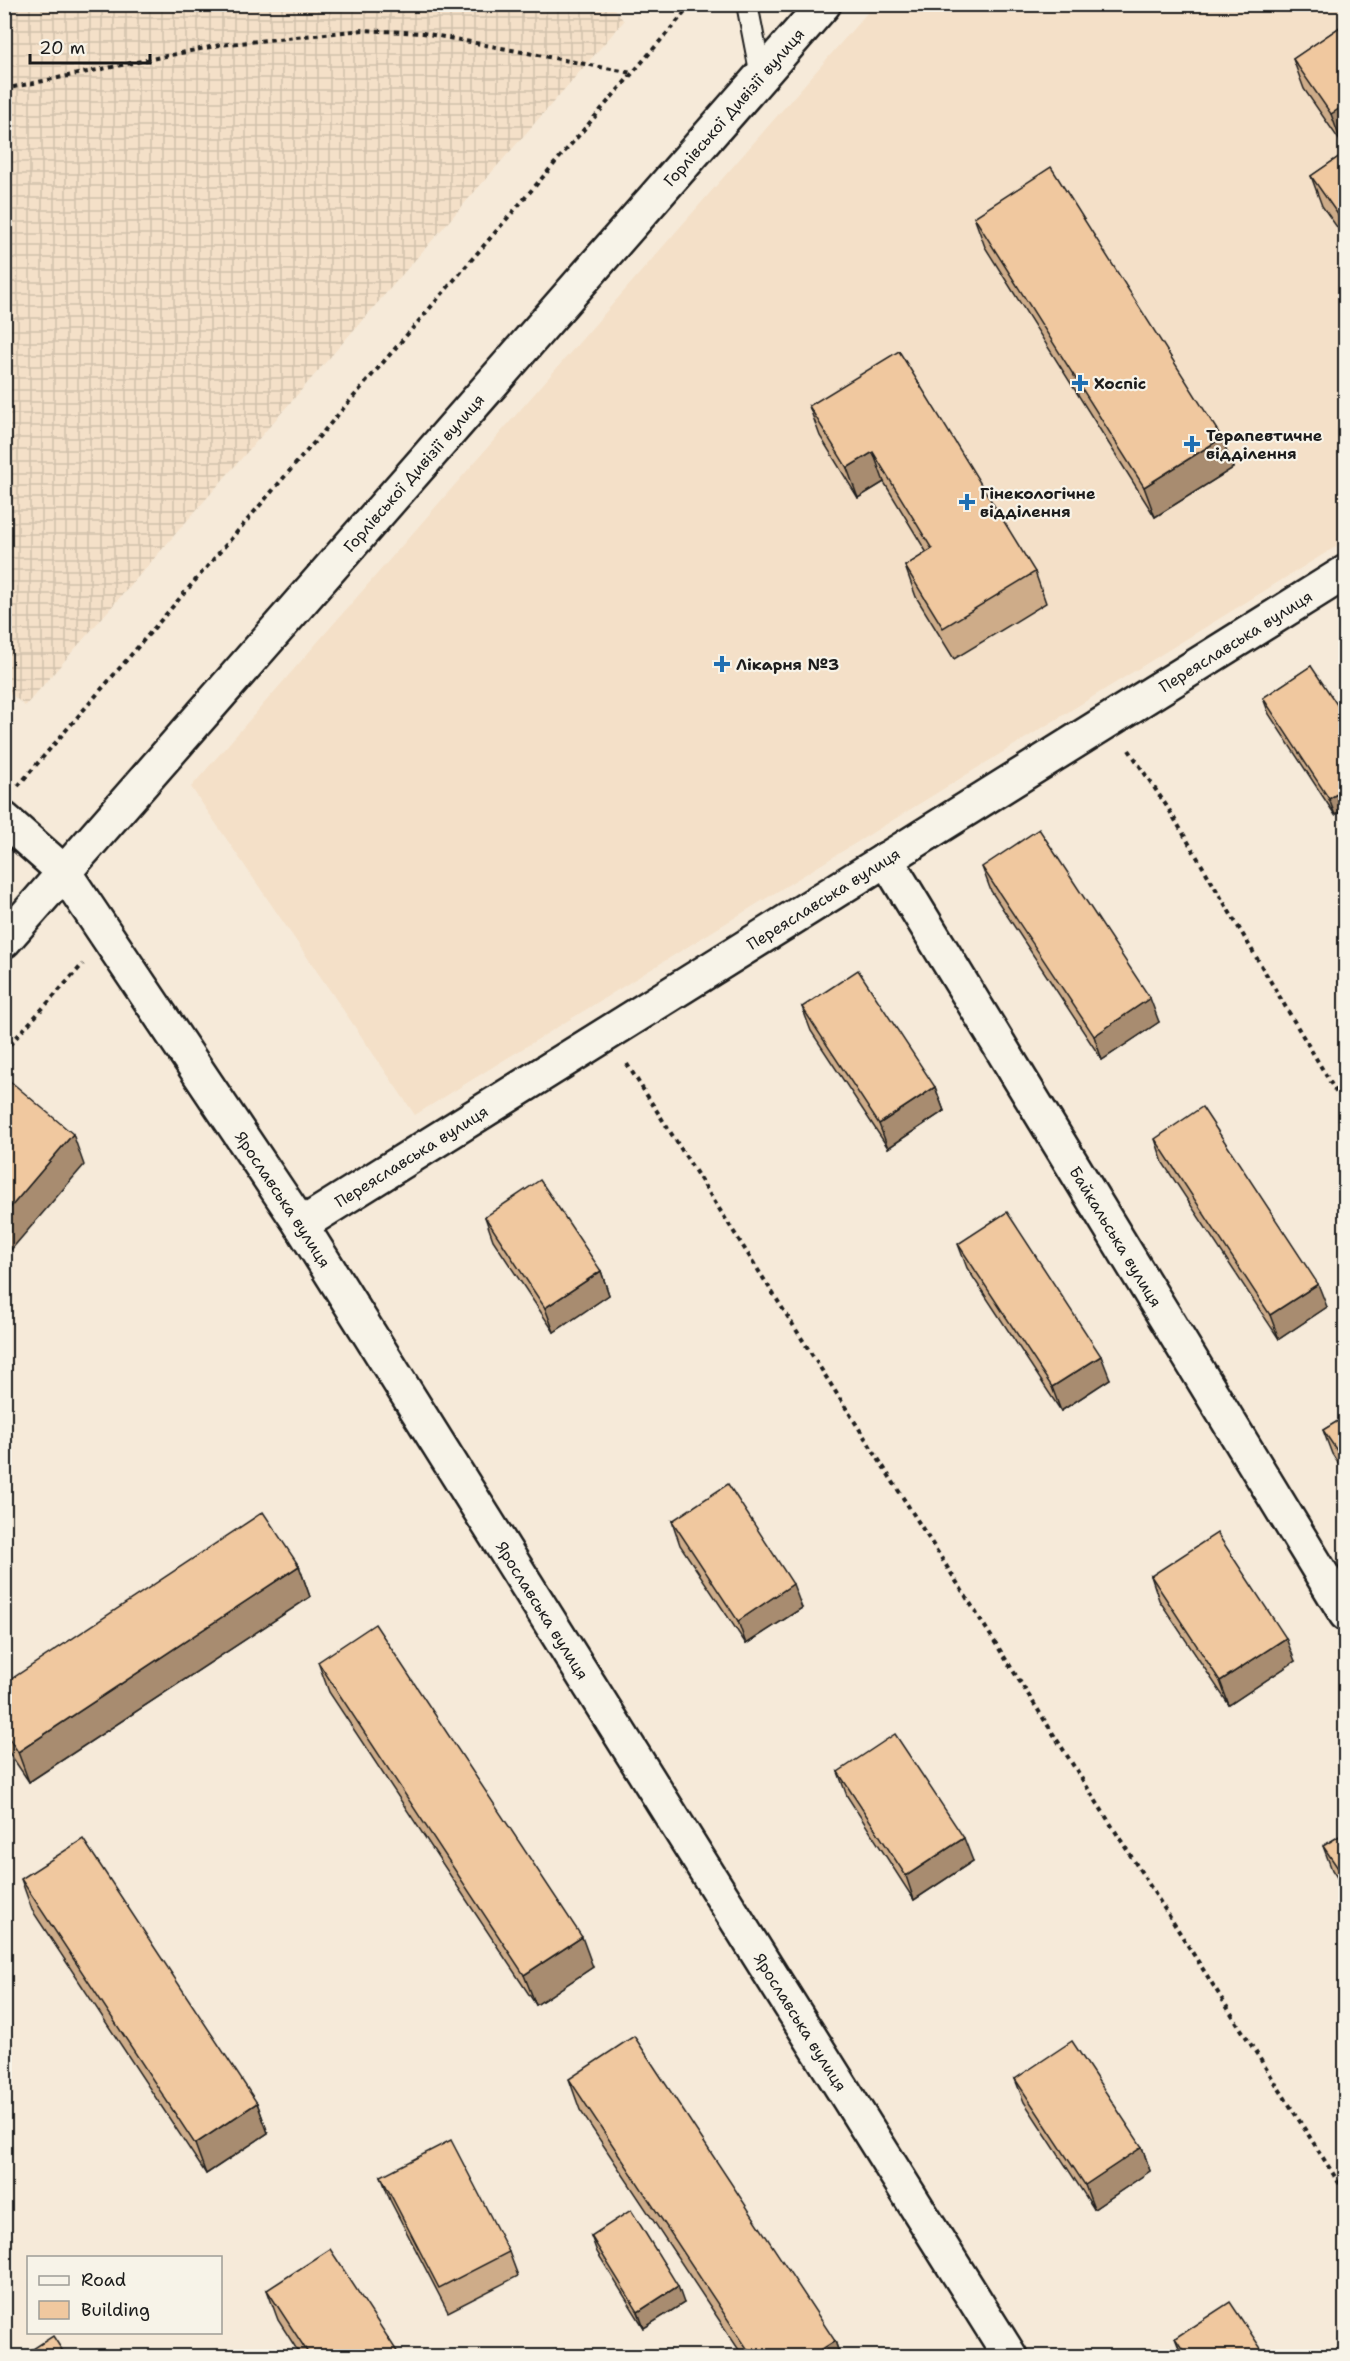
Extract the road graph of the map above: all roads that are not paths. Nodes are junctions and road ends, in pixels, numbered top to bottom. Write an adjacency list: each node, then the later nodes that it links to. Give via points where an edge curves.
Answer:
1 (747, 4): 3 (lane)
2 (824, 4): 3 (street, Горлівської Дивізії вулиця)
3 (761, 76): 7 (street, Горлівської Дивізії вулиця)
4 (1342, 581): 6 (street, Переяславська вулиця, via 1109,719)
5 (8, 806): 7 (street, Ярославська вулиця)
6 (886, 859): 9 (street, Переяславська вулиця); 10 (street, Байкальська вулиця)
7 (64, 872): 8 (street, Горлівської Дивізії вулиця); 9 (street, Ярославська вулиця)
8 (4, 941)
9 (301, 1225): 11 (street, Ярославська вулиця)
10 (1346, 1614)
11 (1010, 2356)

